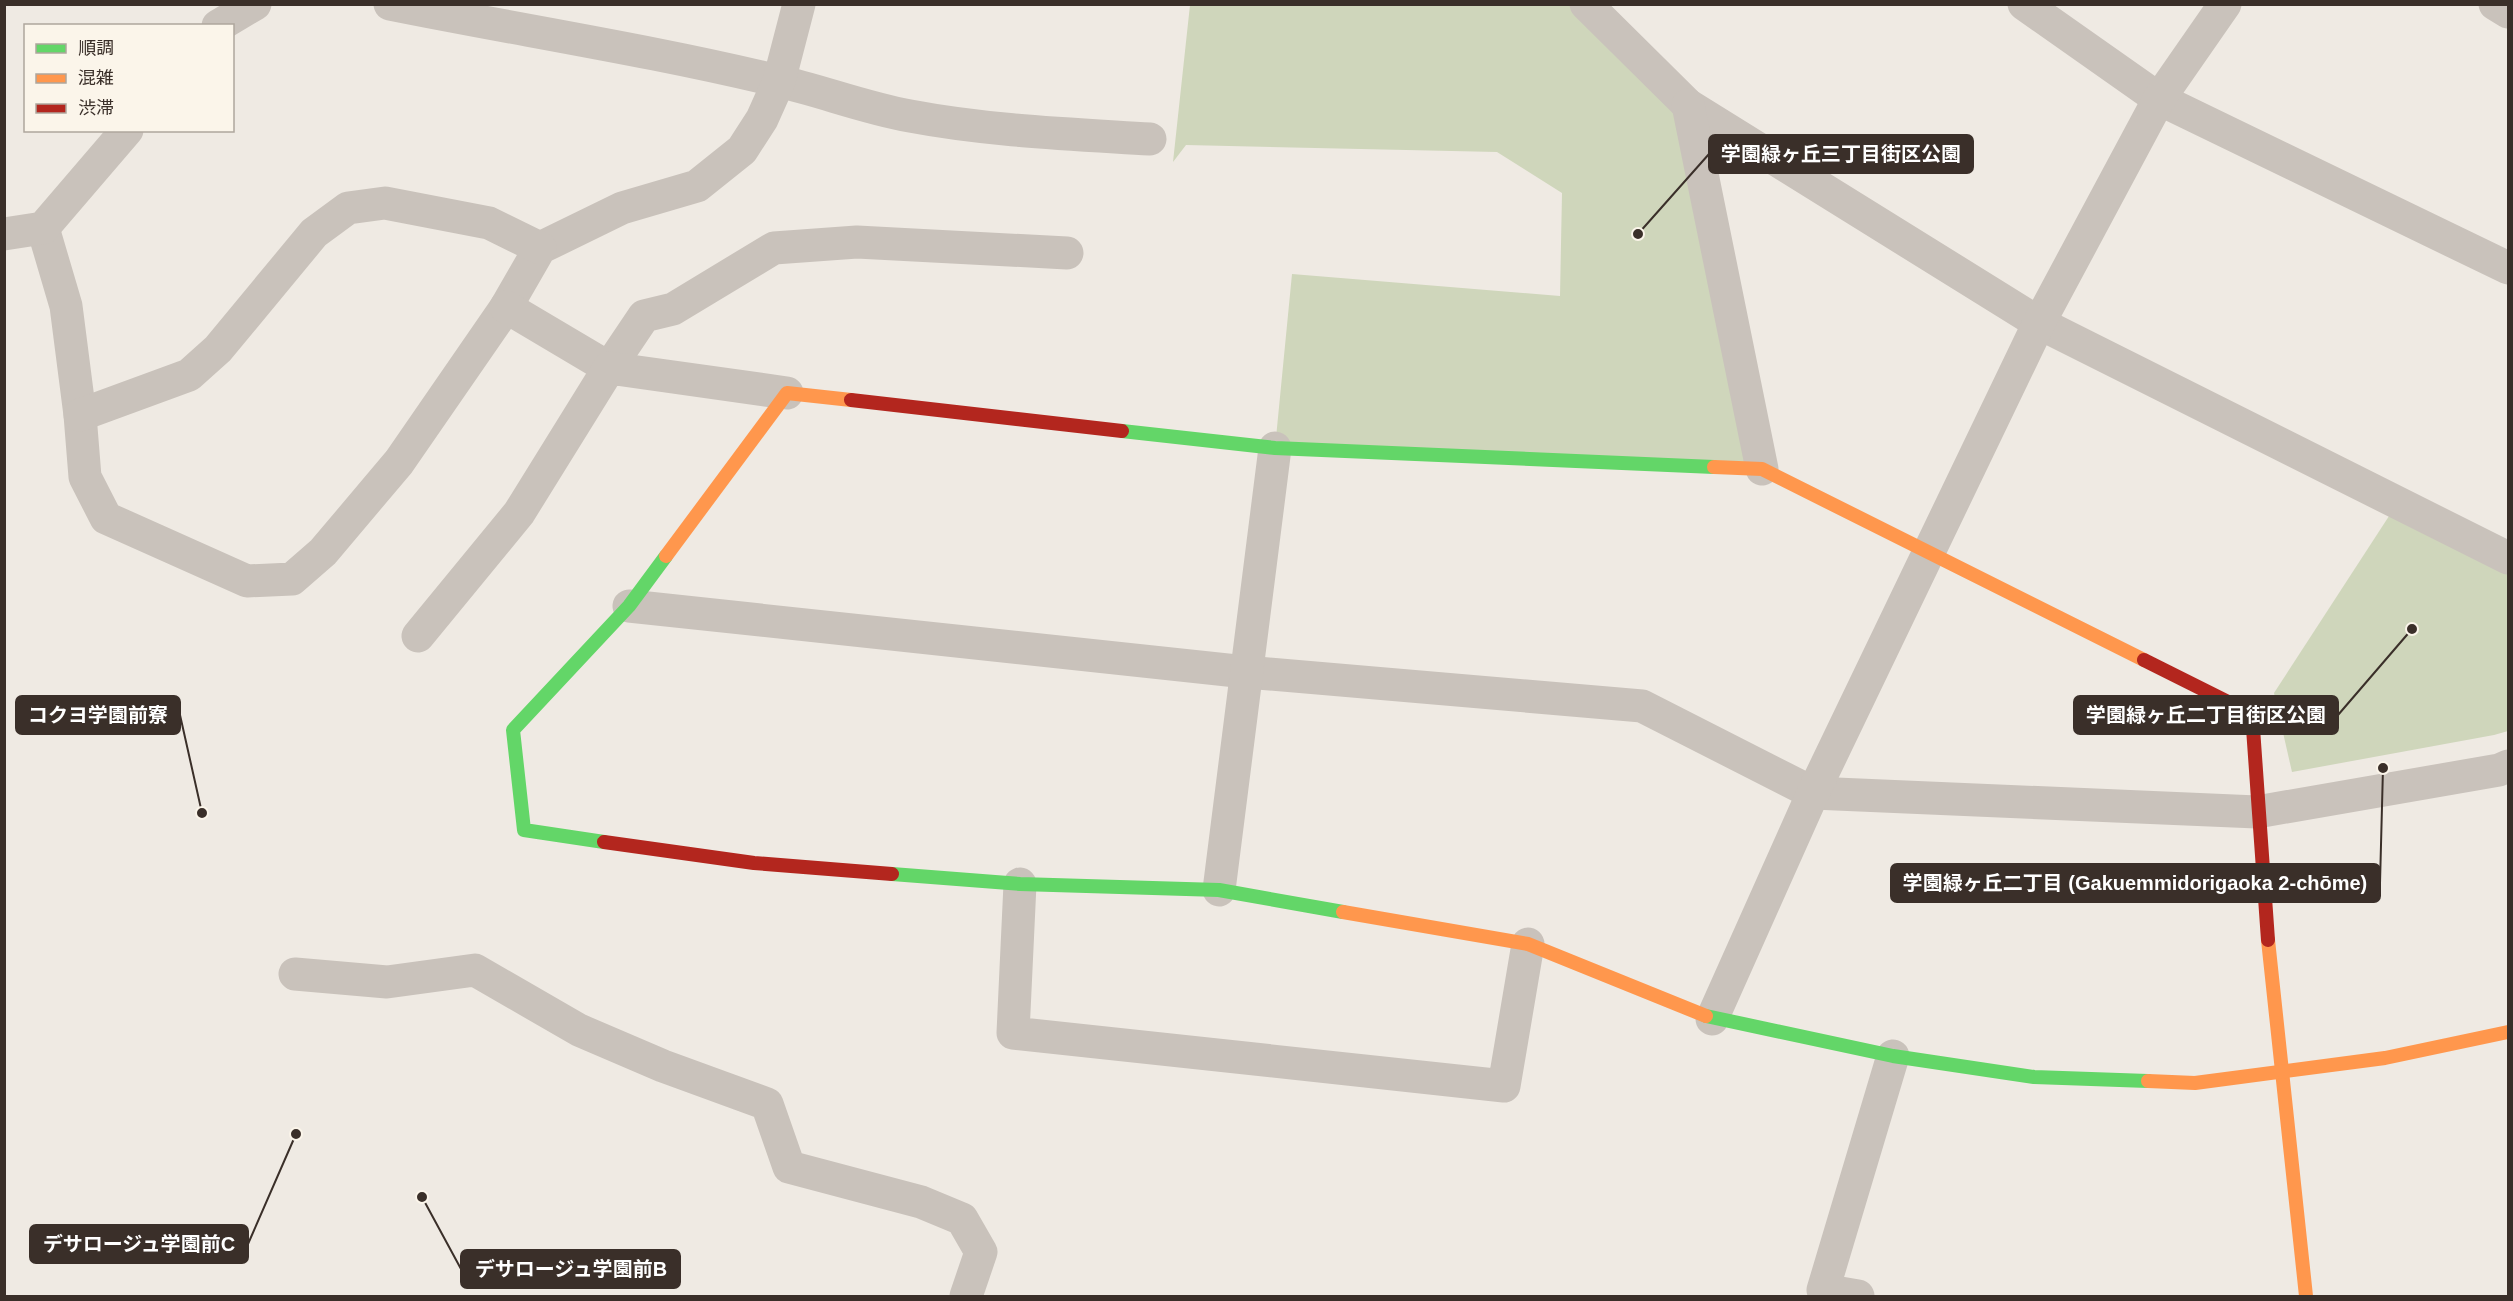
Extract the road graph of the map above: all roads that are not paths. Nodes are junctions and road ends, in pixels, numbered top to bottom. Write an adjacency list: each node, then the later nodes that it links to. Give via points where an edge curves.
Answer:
1 (255, 4): 9 (street)
2 (390, 4): 10 (street)
3 (799, 4): 10 (street)
4 (2024, 4): 11 (street)
5 (2225, 4): 11 (street)
6 (2495, 4): 8 (street)
7 (1590, 6): 12 (street)
8 (2508, 12)
9 (221, 24)
10 (779, 81): 14 (street, via 910,116 1020,130); 17 (street, via 742,150 697,186 622,208)
11 (2159, 99): 19 (street); 21 (street)
12 (1688, 105): 21 (street); 26 (street)
13 (125, 132): 15 (street)
14 (1150, 139)
15 (43, 228): 16 (street); 24 (street, via 66,306)
16 (4, 234)
17 (540, 248): 20 (street); 24 (street, via 489,223 385,203 348,208 314,233 219,349 189,375)
18 (1067, 253): 22 (street, via 857,242 774,248 673,309 644,316)
19 (2508, 268)
20 (506, 307): 22 (street); 24 (street, via 399,462 323,552 292,579 247,581 106,518 85,477)
21 (2039, 323): 27 (street); 28 (street)
22 (609, 368): 23 (street); 30 (street, via 519,513)
23 (788, 393): 25 (street); 29 (street)
24 (80, 414)
25 (1275, 448): 26 (street); 31 (street)
26 (1762, 469): 27 (street)
27 (1929, 553): 33 (street); 34 (street, via 2252,714)
28 (2508, 558)
29 (628, 606): 31 (street); 35 (street, via 513,730 524,830 754,862)
30 (418, 636)
31 (1246, 672): 33 (street, via 1642,706); 36 (street)
32 (2508, 766): 34 (street)
33 (1813, 793): 34 (street); 39 (street)
34 (2257, 812): 42 (street)
35 (1020, 884): 36 (street); 37 (street, via 1013,1033 1504,1086)
36 (1220, 890): 37 (street)
37 (1528, 944): 39 (street)
38 (295, 974): 43 (street, via 387,982 475,970 579,1030 767,1104 789,1167 921,1202 962,1219 981,1252)
39 (1712, 1019): 41 (street)
40 (2508, 1032): 42 (street, via 2385,1058)
41 (1893, 1056): 42 (street, via 2045,1078 2195,1083); 44 (street, via 1823,1290)
42 (2281, 1071): 45 (street)
43 (966, 1296)
44 (1858, 1296)
45 (2306, 1296)

